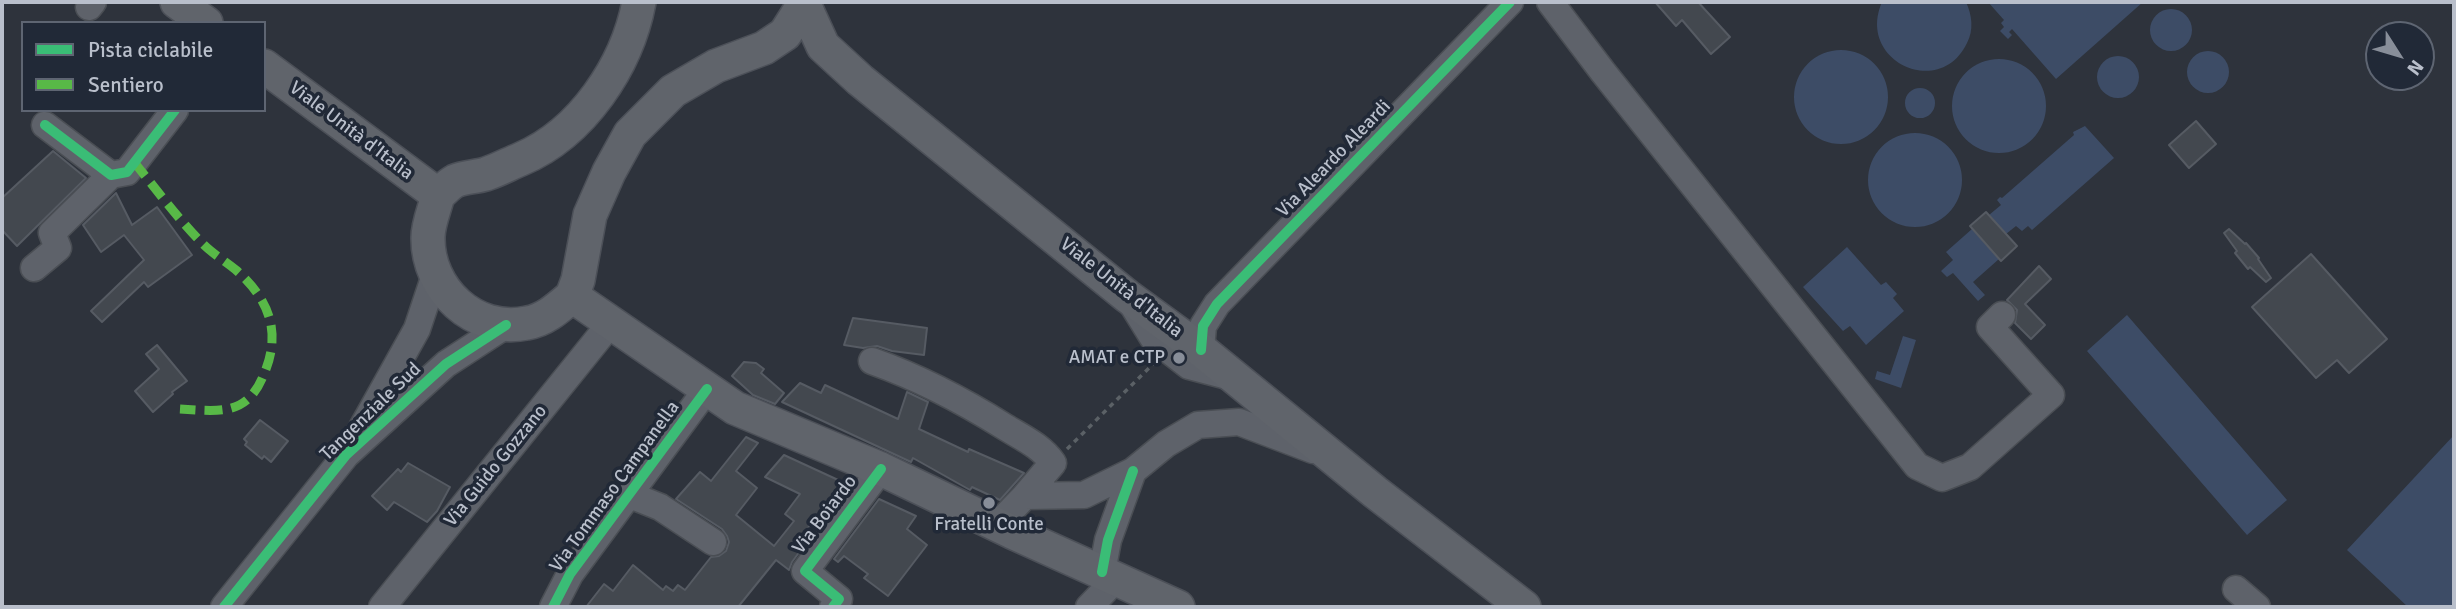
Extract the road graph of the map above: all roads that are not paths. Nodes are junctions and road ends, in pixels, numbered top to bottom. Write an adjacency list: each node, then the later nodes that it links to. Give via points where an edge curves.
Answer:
1 (177, 2): 6 (main road)
2 (639, 2): 11 (main road, via 635,23 610,77 578,120 525,158 454,182)
3 (1510, 2): 19 (street, Via Aleardo Aleardi, via 1216,304 1203,326)
4 (1550, 2): 16 (street, via 1917,466 1942,478 1970,467 2051,395 1990,327)
5 (804, 3): 14 (main road, Viale Unità d'Italia, via 785,34 673,91 630,134 590,215); 15 (main road, Viale Unità d'Italia, via 823,46 860,80)
6 (203, 21)
7 (266, 67): 11 (main road, Viale Unità d'Italia)
8 (173, 112): 10 (street, via 127,172)
9 (45, 125): 10 (street)
10 (111, 175): 12 (street, via 52,233 58,248)
11 (438, 195): 13 (main road, via 428,236)
12 (34, 268)
13 (435, 275): 17 (main road, via 450,298 472,316); 23 (street, Tangenziale Sud, via 417,329)
14 (572, 296): 17 (main road, via 551,314); 18 (main road)
15 (1127, 296): 19 (main road, Viale Unità d'Italia); 21 (street, via 1153,338 1167,350 1189,366)
16 (2002, 314)
17 (506, 325): 23 (street, Tangenziale Sud, via 446,363)
18 (603, 332): 22 (main road); 27 (street, via 570,350); 36 (street, Via Guido Gozzano)
19 (1201, 350): 21 (main road, Viale Unità d'Italia)
20 (872, 361): 29 (street, via 914,375 1044,451 1053,463)
21 (1237, 379): 24 (main road, Viale Unità d'Italia)
22 (707, 389): 25 (main road, via 735,408); 28 (street, Via Tommaso Campanella)
23 (346, 455): 35 (street, Tangenziale Sud)
24 (1334, 458): 26 (street, via 1239,422 1198,425); 34 (main road, Viale Unità d'Italia)
25 (881, 469): 30 (main road); 38 (street, Via Boiardo, via 805,571 839,599)
26 (1133, 471): 29 (street, via 1084,495); 32 (street, via 1108,540)
27 (464, 482)
28 (630, 495): 31 (street, via 660,507); 37 (street, Via Tommaso Campanella, via 570,574)
29 (1025, 496): 30 (street)
30 (997, 525): 32 (main road)
31 (713, 542)
32 (1109, 576): 39 (street); 40 (main road)
33 (2236, 589): 41 (street)
34 (1517, 605)
35 (224, 607)
36 (382, 607)
37 (553, 607)
38 (833, 607)
39 (1089, 607)
40 (1178, 607)
41 (2257, 607)

